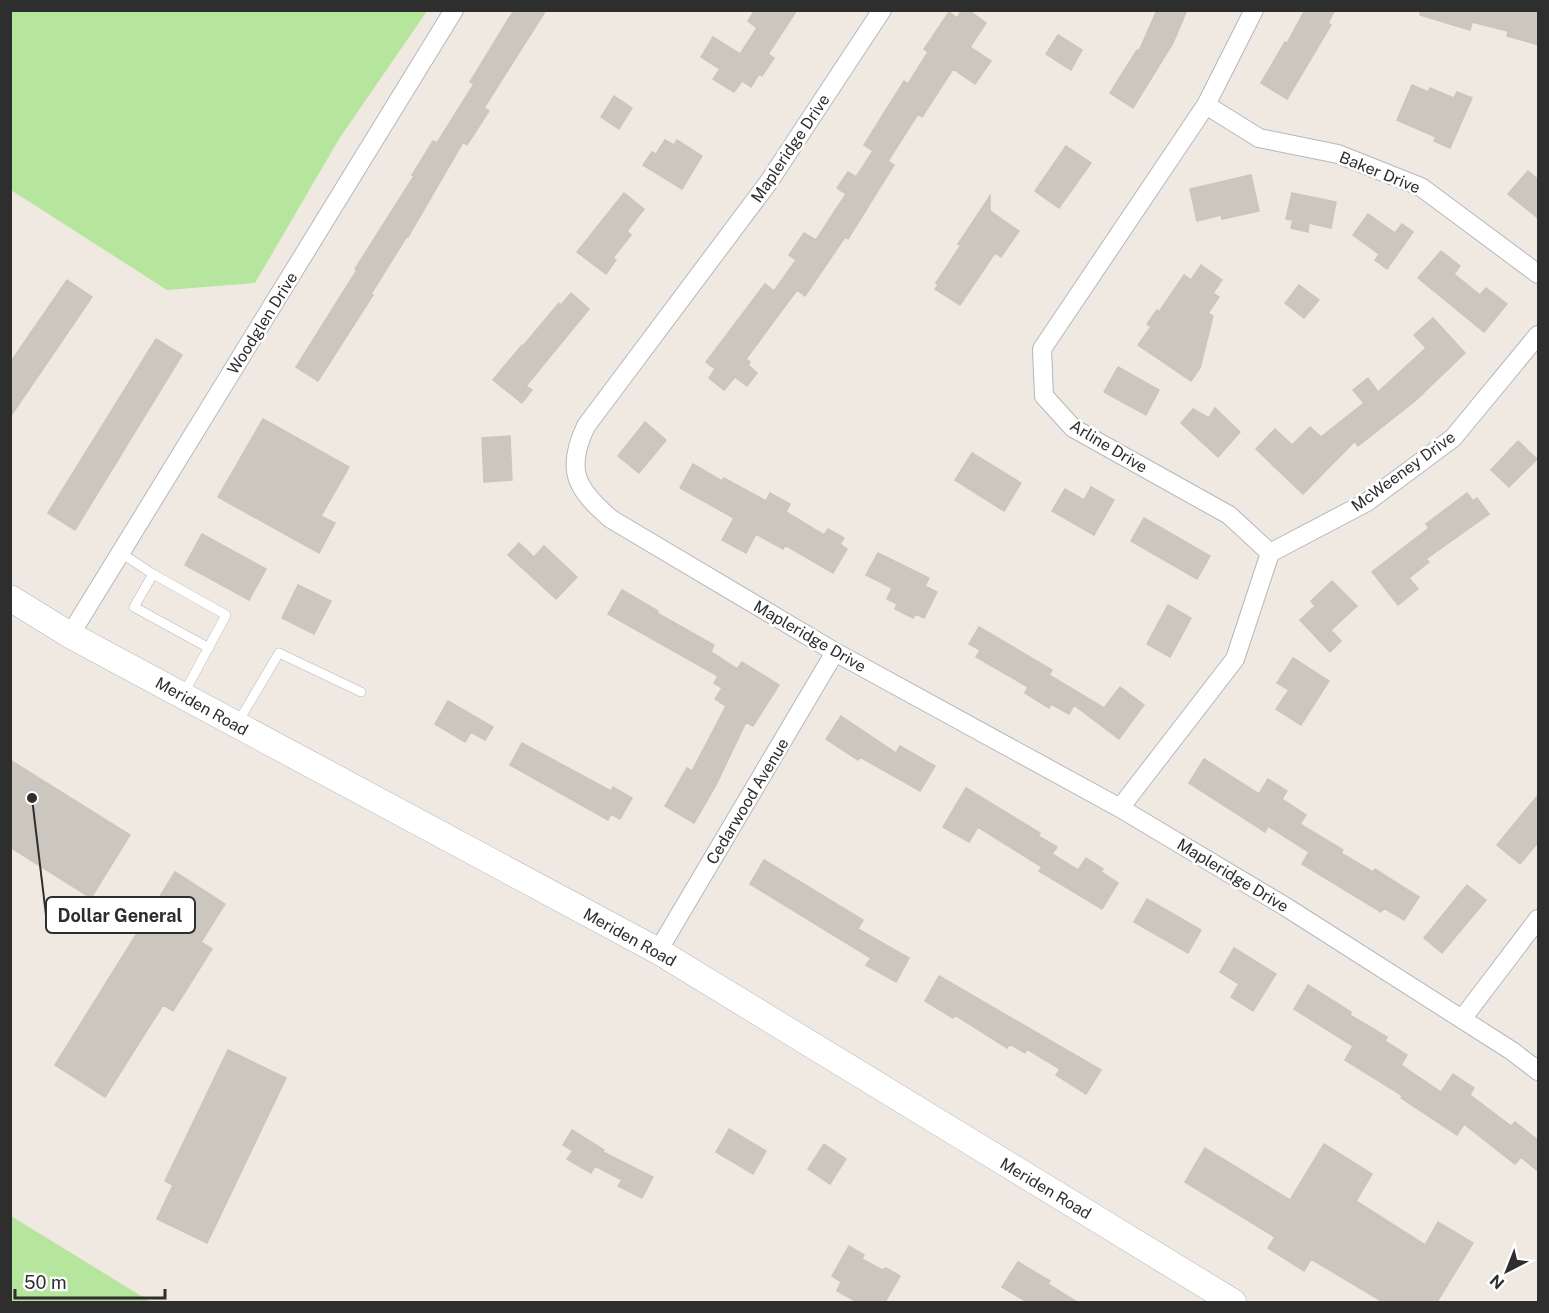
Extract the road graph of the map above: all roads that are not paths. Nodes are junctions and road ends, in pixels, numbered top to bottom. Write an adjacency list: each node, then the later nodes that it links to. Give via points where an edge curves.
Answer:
1 (454, 10): 8 (street, Woodglen Drive)
2 (882, 10): 15 (street, Mapleridge Drive, via 768,183 586,426 575,459 580,488 611,519)
3 (1254, 10): 4 (street, Arline Drive)
4 (1206, 105): 5 (street, Baker Drive, via 1259,138 1338,154 1421,187); 7 (street, Arline Drive, via 1041,348 1044,396 1073,428 1229,515)
5 (1539, 274)
6 (1539, 335): 7 (street, McWeeney Drive, via 1453,438 1367,502)
7 (1270, 552): 19 (street, via 1235,659)
8 (121, 553): 9 (lane); 13 (street, Woodglen Drive)
9 (153, 574): 12 (lane, via 134,608); 14 (lane, via 195,602 226,615)
10 (10, 598): 13 (main road, Meriden Road)
11 (183, 622): 12 (lane)
12 (178, 632): 14 (lane)
13 (70, 635): 17 (main road, Meriden Road)
14 (209, 648): 17 (lane)
15 (835, 652): 19 (street, Mapleridge Drive); 21 (street, Cedarwood Avenue)
16 (361, 692): 18 (lane, via 279,653)
17 (183, 695): 18 (main road, Meriden Road)
18 (237, 725): 21 (main road, Meriden Road)
19 (1120, 808): 22 (street, Mapleridge Drive)
20 (1539, 919): 22 (street)
21 (658, 951): 24 (main road, Meriden Road)
22 (1462, 1019): 23 (street, Mapleridge Drive)
23 (1539, 1071)
24 (1233, 1302)

